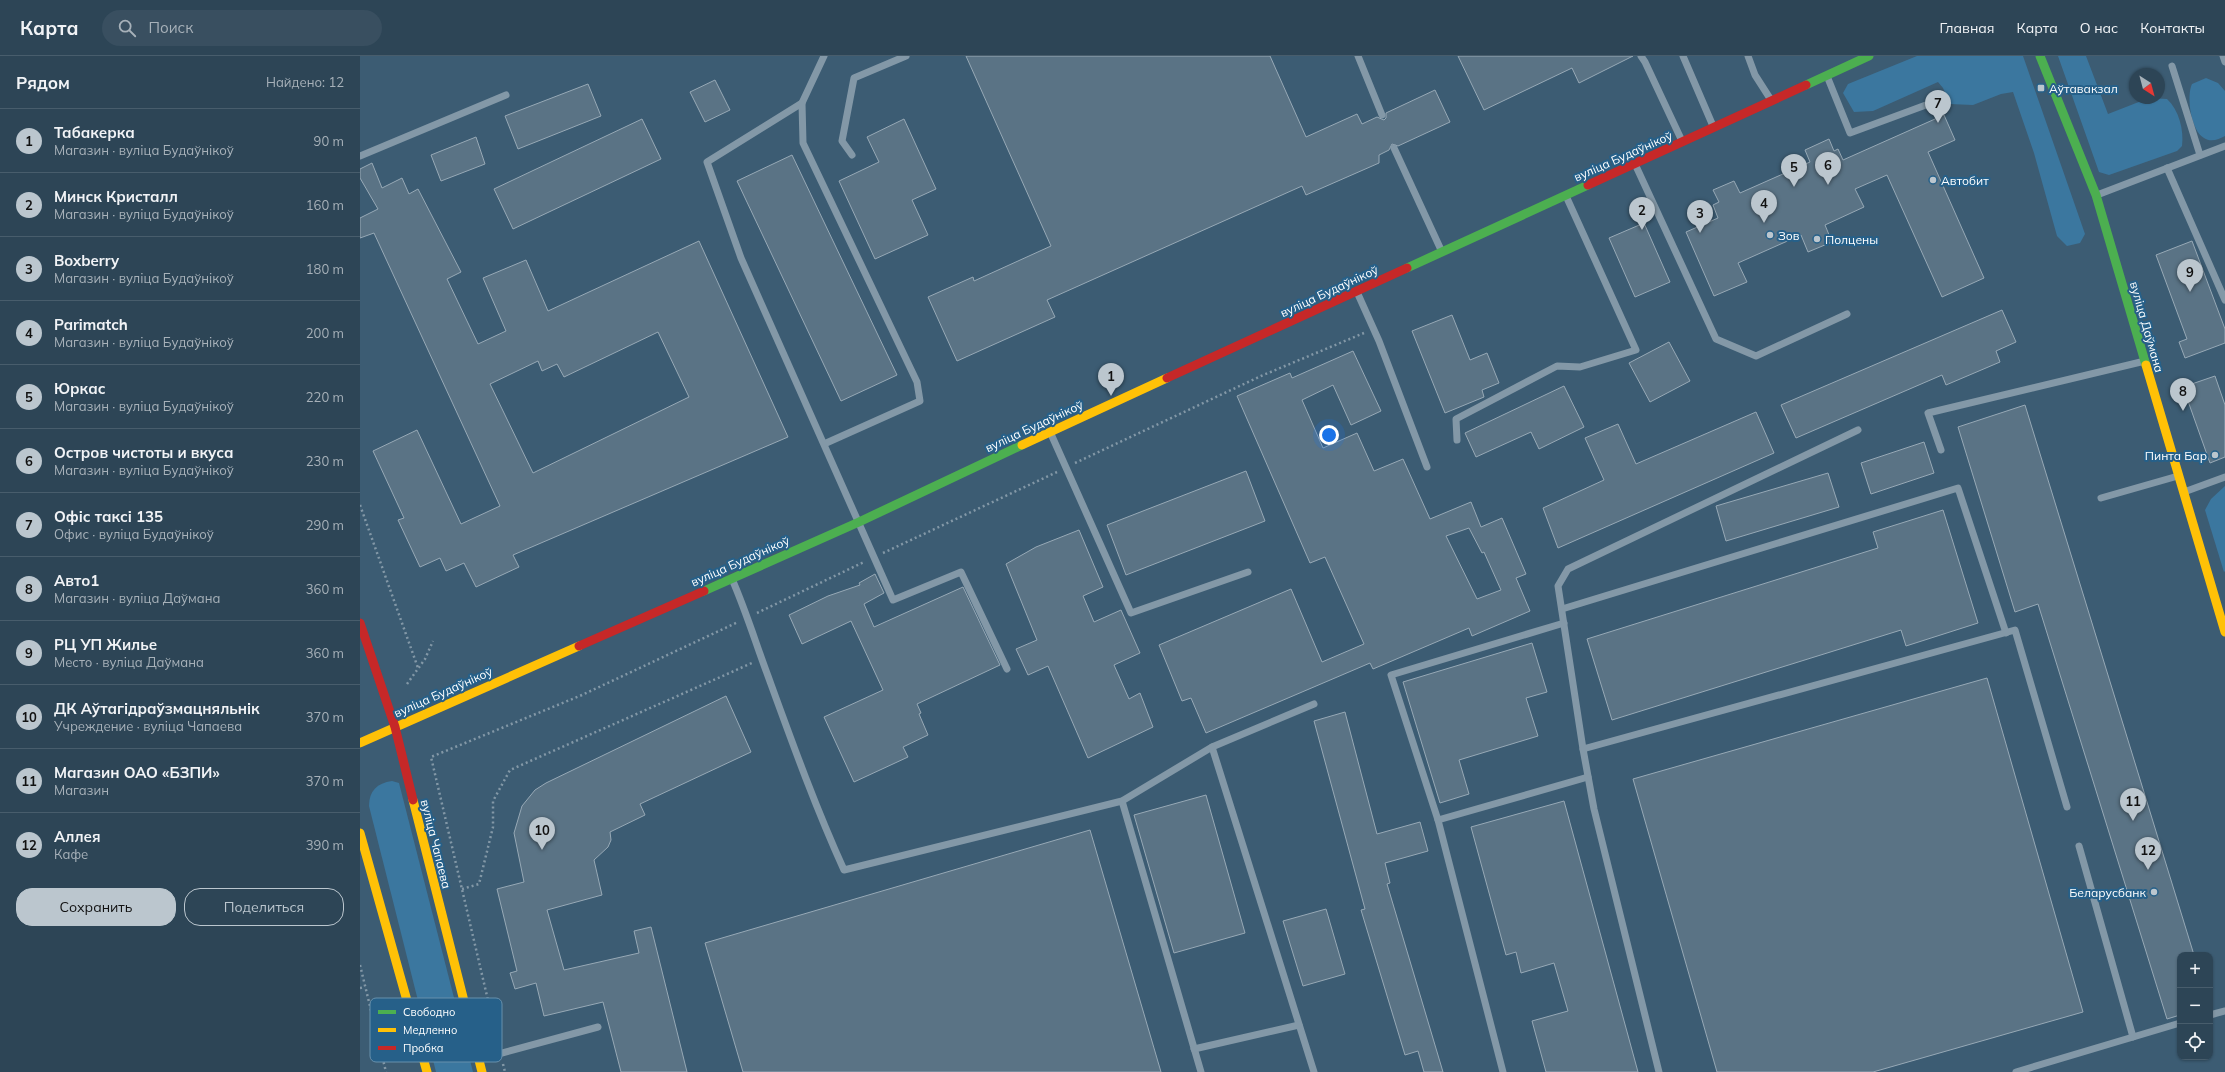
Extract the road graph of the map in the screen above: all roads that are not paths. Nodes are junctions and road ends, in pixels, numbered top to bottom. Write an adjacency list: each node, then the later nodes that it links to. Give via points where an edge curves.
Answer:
1 (824, 56): 16 (lane)
2 (906, 56): 22 (lane, via 854,78 842,141)
3 (1358, 56): 17 (lane)
4 (1641, 56): 19 (lane)
5 (1683, 56): 18 (lane)
6 (1748, 56): 14 (lane, via 1755,75)
7 (1869, 56): 12 (main road, вуліца Будаўнікоў)
8 (2040, 56): 27 (main road, вуліца Даўмана)
9 (2223, 56): 10 (lane)
10 (2225, 62)
11 (2172, 66): 23 (lane)
12 (1826, 76): 14 (main road, вуліца Будаўнікоў); 15 (lane, via 1850,133)
13 (506, 94): 24 (lane)
14 (1772, 101): 18 (main road, вуліца Будаўнікоў)
15 (1934, 102)
16 (802, 103): 37 (lane, via 707,162 741,258); 37 (lane, via 803,143 917,382 920,401)
17 (1382, 115)
18 (1714, 128): 19 (main road, вуліца Будаўнікоў)
19 (1683, 143): 25 (main road, вуліца Будаўнікоў)
20 (2225, 146): 23 (lane)
21 (1394, 148): 29 (lane)
22 (852, 155)
23 (2200, 155): 26 (lane)
24 (360, 156)
25 (1635, 164): 28 (main road, вуліца Будаўнікоў); 32 (lane, via 1716,339 1756,356)
26 (2167, 168): 27 (lane); 31 (lane)
27 (2096, 195): 33 (main road, вуліца Даўмана)
28 (1566, 196): 29 (main road, вуліца Будаўнікоў); 36 (lane, via 1636,350 1580,367 1557,366 1456,419)
29 (1442, 252): 30 (main road, вуліца Будаўнікоў)
30 (1356, 292): 35 (main road, вуліца Будаўнікоў); 39 (lane, via 1374,329)
31 (2225, 300)
32 (1847, 314)
33 (2145, 361): 38 (lane, via 1928,414); 40 (main road, вуліца Даўмана)
34 (1858, 430): 47 (lane, via 1568,569 1558,586)
35 (1050, 432): 44 (main road, вуліца Будаўнікоў); 45 (lane, via 1130,614)
36 (1457, 440)
37 (824, 444): 44 (lane)
38 (1941, 450)
39 (1426, 467)
40 (2179, 476): 42 (main road, вуліца Даўмана); 43 (lane)
41 (2225, 477): 42 (lane)
42 (2183, 492): 50 (main road, вуліца Даўмана)
43 (2101, 498)
44 (859, 522): 46 (main road, вуліца Будаўнікоў); 52 (lane, via 893,600 961,572)
45 (1248, 572)
46 (731, 578): 54 (main road, вуліца Будаўнікоў); 59 (lane, via 749,617 817,810 844,870)
47 (1562, 609): 49 (lane); 51 (lane, via 1958,488)
48 (360, 624): 54 (main road, вуліца Чапаева)
49 (1564, 624): 57 (lane); 61 (lane, via 1391,675)
50 (2225, 632)
51 (2006, 633): 57 (lane); 60 (lane, via 2015,630)
52 (1007, 669)
53 (1314, 704): 56 (lane)
54 (395, 726): 55 (main road, вуліца Будаўнікоў); 65 (main road, вуліца Чапаева)
55 (360, 743)
56 (1212, 747): 59 (lane); 69 (lane)
57 (1583, 749): 58 (lane)
58 (1588, 777): 61 (lane); 81 (lane)
59 (1122, 801): 72 (lane)
60 (2068, 807)
61 (1438, 820): 80 (lane)
62 (360, 833): 64 (main road)
63 (2079, 846): 71 (lane)
64 (406, 998)
65 (463, 998)
66 (2225, 1010): 67 (lane)
67 (2213, 1014)
68 (2177, 1024): 71 (lane)
69 (1299, 1025): 72 (lane); 79 (lane)
70 (598, 1027): 73 (lane)
71 (2133, 1037): 82 (lane)
72 (1194, 1049): 78 (lane)
73 (502, 1053)
74 (424, 1062): 76 (main road)
75 (479, 1062): 77 (main road, вуліца Чапаева)
76 (427, 1072)
77 (482, 1072)
78 (1201, 1072)
79 (1314, 1072)
80 (1503, 1072)
81 (1660, 1072)
82 (2016, 1072)

